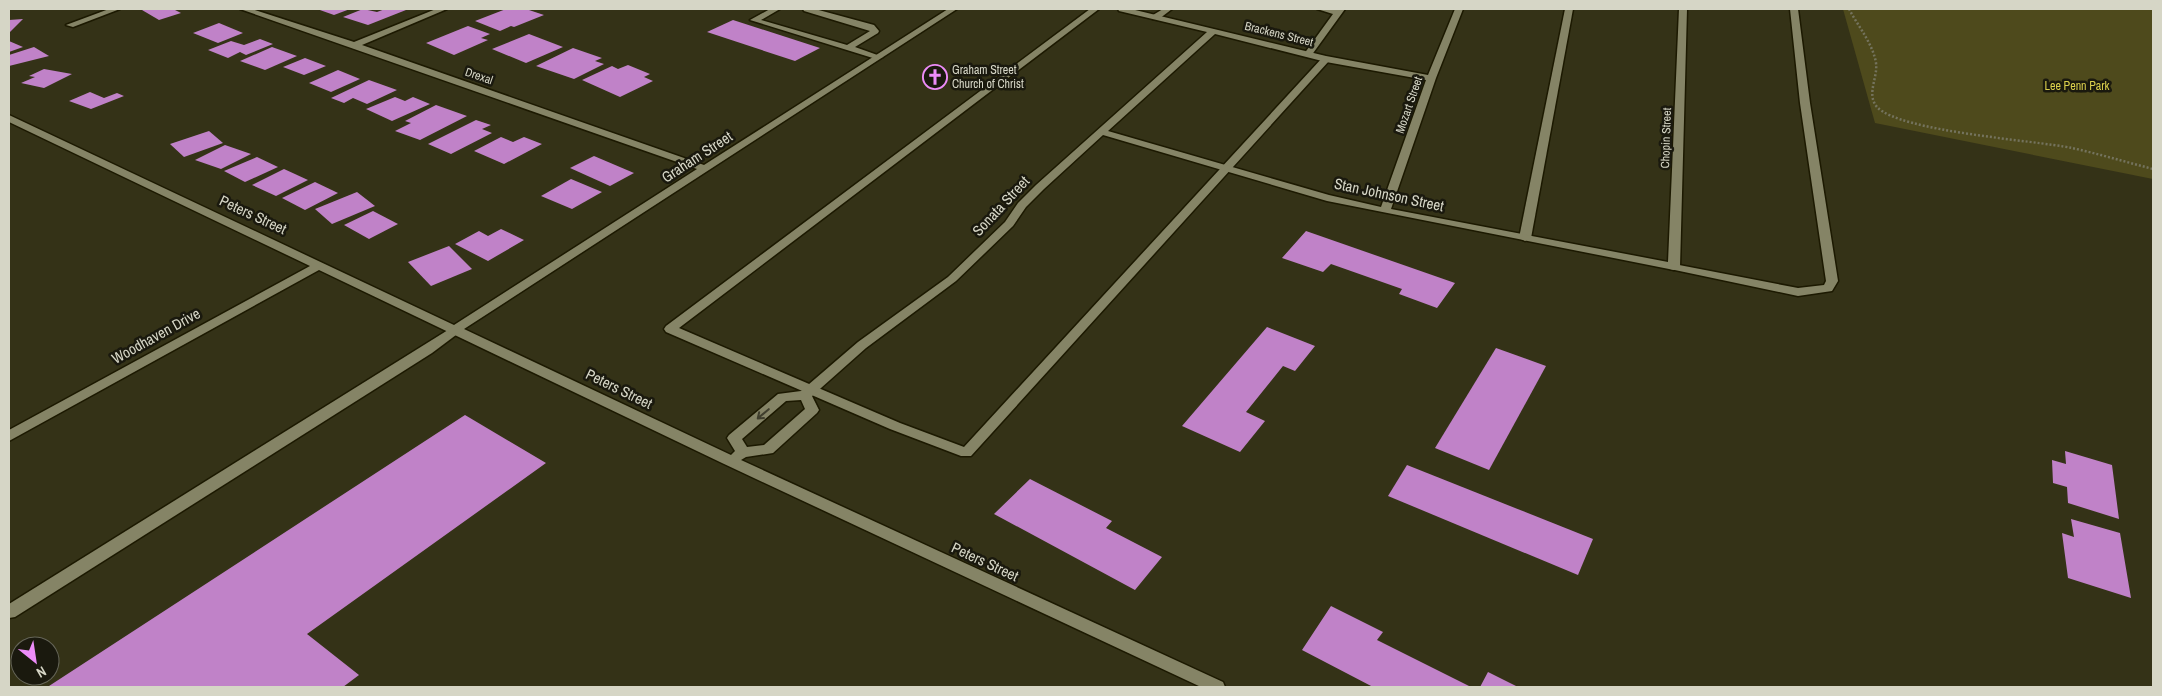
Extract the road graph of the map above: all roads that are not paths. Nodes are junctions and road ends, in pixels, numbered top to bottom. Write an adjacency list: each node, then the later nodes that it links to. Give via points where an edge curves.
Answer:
1 (116, 9): 17 (street)
2 (244, 9): 19 (street, Drexal)
3 (442, 9): 19 (street)
4 (776, 9): 20 (street, via 754,20)
5 (807, 9): 20 (street, via 871,27 875,31)
6 (953, 9): 22 (street, Graham Street)
7 (1095, 9): 34 (street, via 670,329)
8 (1122, 9): 16 (street, Brackens Street)
9 (1168, 9): 16 (street)
10 (1321, 9): 15 (street)
11 (1459, 9): 24 (street, Mozart Street)
12 (1569, 9): 30 (street)
13 (1683, 9): 32 (street, Chopin Street)
14 (1794, 9): 32 (street, Stan Johnson Street, via 1832,281 1828,288 1798,292)
15 (1340, 11): 21 (street)
16 (1156, 17): 18 (street, Brackens Street)
17 (70, 25)
18 (1214, 31): 21 (street, Brackens Street); 26 (street, Sonata Street)
19 (354, 45): 28 (street, Drexal)
20 (848, 48): 22 (street)
21 (1308, 54): 23 (street, Brackens Street)
22 (879, 57): 28 (street, Graham Street)
23 (1326, 59): 24 (street, Brackens Street); 27 (street)
24 (1431, 78): 29 (street, Mozart Street)
25 (9, 118): 31 (street, Peters Street)
26 (1102, 132): 27 (street, Stan Johnson Street); 34 (street, Sonata Street, via 1040,187 1009,224 952,279 862,344)
27 (1227, 168): 29 (street, Stan Johnson Street, via 1327,198); 34 (street, via 966,453)
28 (706, 169): 33 (street, Graham Street)
29 (1385, 211): 30 (street, Stan Johnson Street)
30 (1524, 238): 32 (street, Stan Johnson Street)
31 (320, 265): 33 (street, Peters Street); 35 (street, Woodhaven Drive)
32 (1674, 267)
33 (456, 329): 37 (street, Peters Street); 38 (street, Graham Street, via 428,350)
34 (808, 392): 36 (street, via 812,410 768,450); 36 (street, one-way to 36, via 783,397 734,438)
35 (9, 436)
36 (743, 452): 37 (street)
37 (732, 462): 39 (street, Peters Street)
38 (9, 612)
39 (1217, 687)

